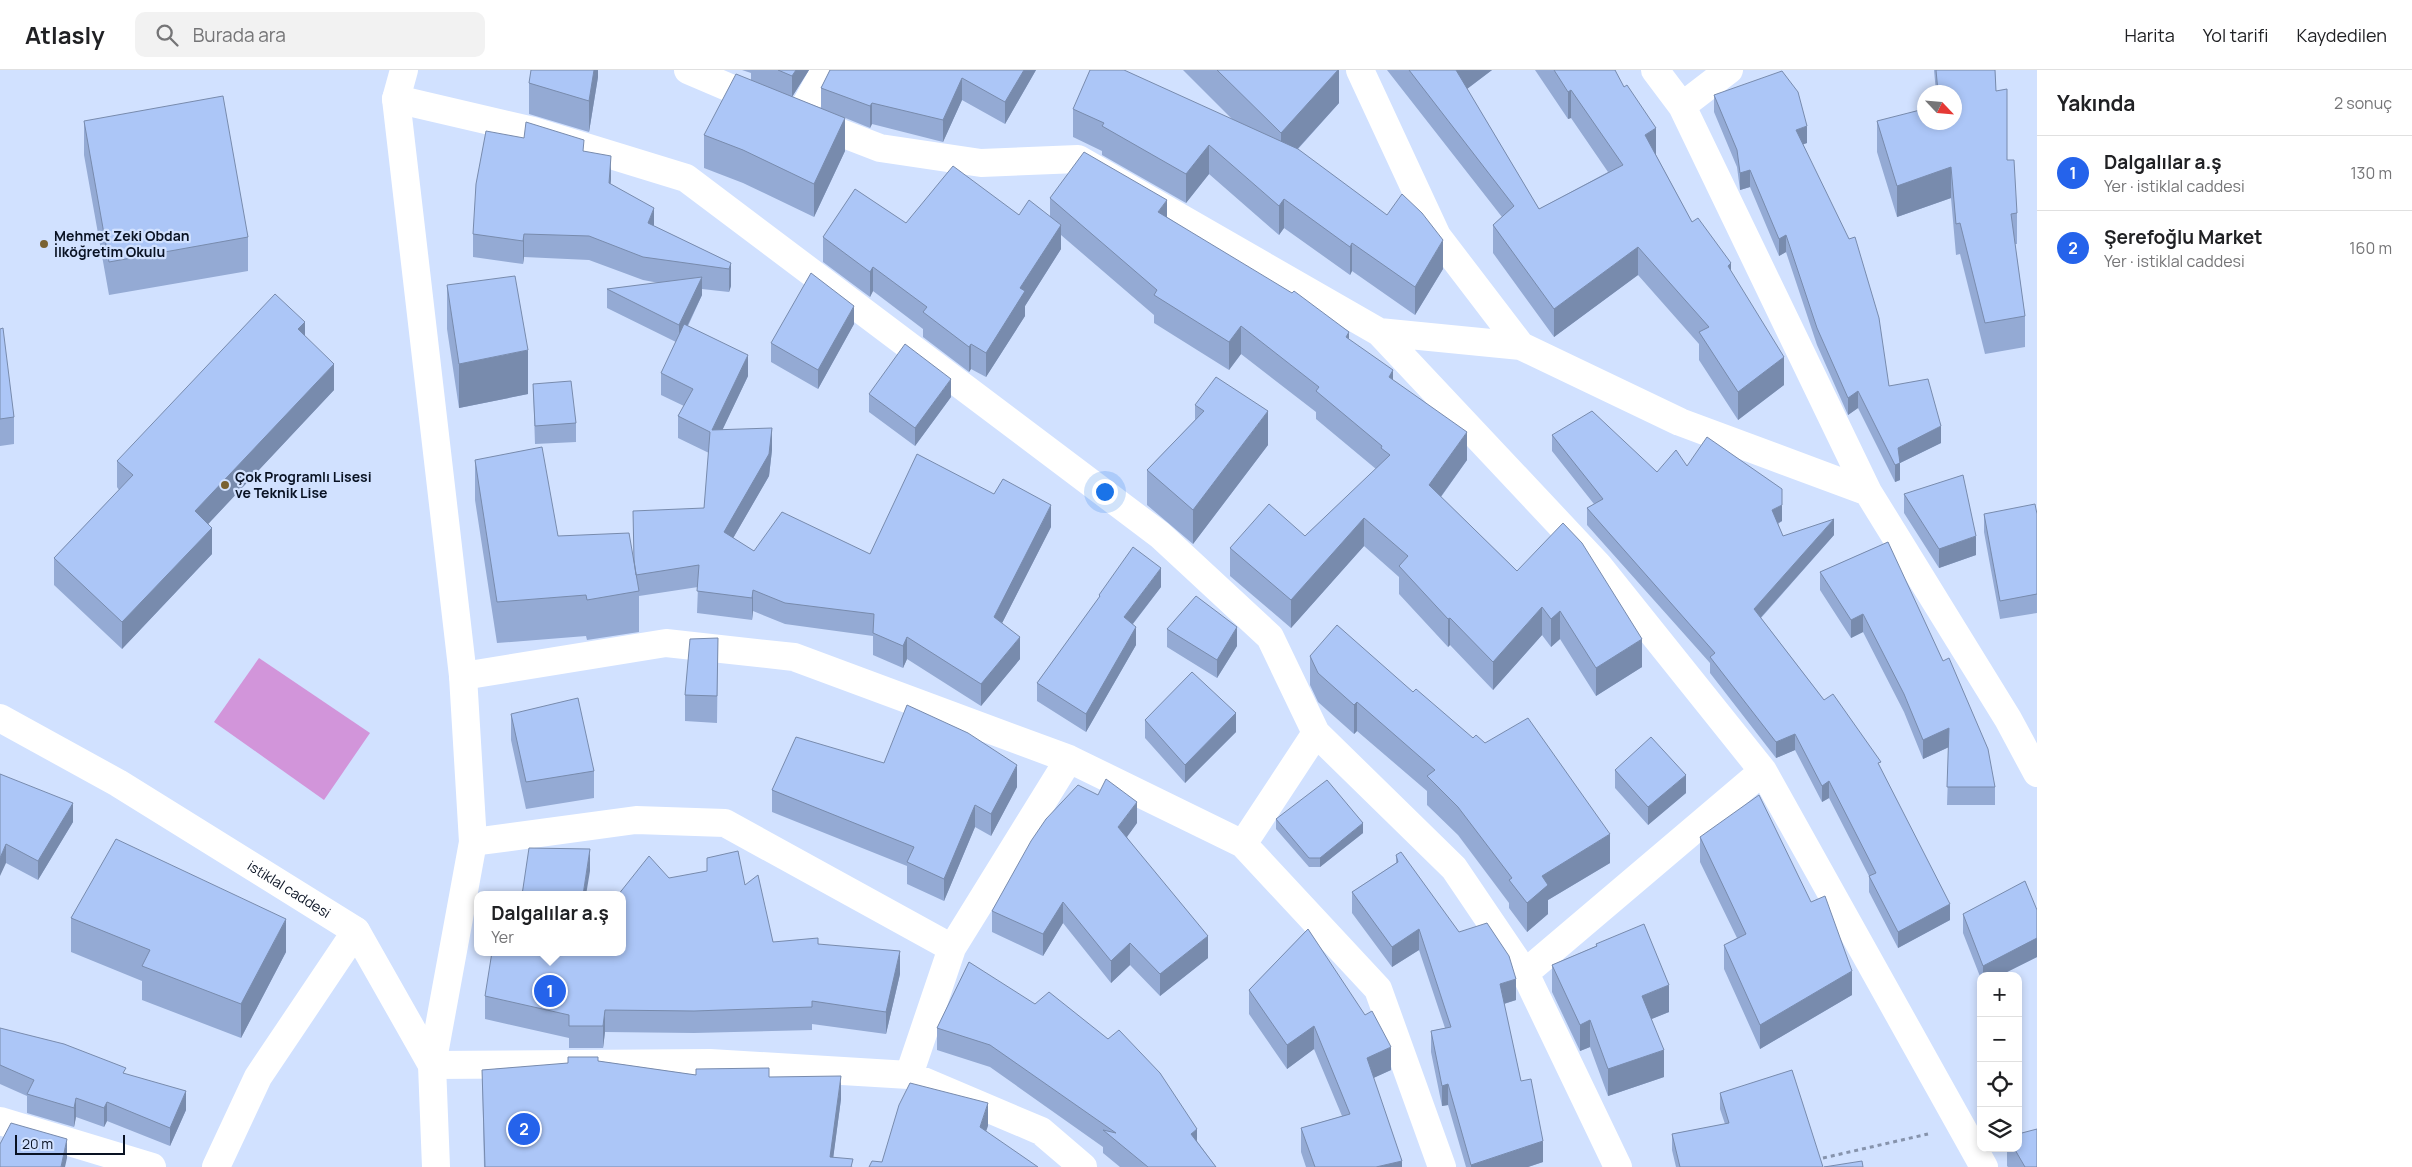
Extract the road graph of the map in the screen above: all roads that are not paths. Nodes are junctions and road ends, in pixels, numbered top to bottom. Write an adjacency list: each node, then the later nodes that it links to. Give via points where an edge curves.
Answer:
1 (404, 70): 7 (street)
2 (688, 70): 9 (street)
3 (825, 70): 9 (street)
4 (1360, 70): 11 (street, via 1437,236)
5 (1655, 70): 8 (street)
6 (1730, 70): 8 (street)
7 (396, 99): 13 (street); 15 (street, via 533,131 686,178 1160,535 1270,638)
8 (1682, 106): 12 (street)
9 (799, 117): 10 (street, via 880,148 981,163 1078,159)
10 (1379, 332): 11 (street); 17 (street, via 1598,565)
11 (1521, 346): 12 (street, via 1680,422)
12 (1868, 492): 18 (street, via 2008,718)
13 (463, 676): 16 (street, via 666,643 794,657); 19 (street)
14 (0, 718): 21 (street, istiklal caddesi, via 118,783)
15 (1316, 733): 20 (street); 23 (street, via 1454,868)
16 (1069, 759): 20 (street); 22 (street)
17 (1763, 770): 23 (street); 33 (street)
18 (2037, 773)
19 (473, 842): 22 (street, via 636,820 725,823); 24 (street)
20 (1243, 844): 31 (street, via 1378,989)
21 (356, 931): 24 (street, istiklal caddesi); 28 (street, via 258,1077)
22 (952, 948): 25 (street)
23 (1525, 973): 32 (street)
24 (432, 1065): 25 (street, via 710,1063); 29 (street, istiklal caddesi)
25 (910, 1075): 30 (street, via 1041,1131)
26 (0, 1121): 27 (street)
27 (152, 1167)
28 (216, 1167)
29 (436, 1167)
30 (1083, 1167)
31 (1442, 1167)
32 (1618, 1167)
33 (1984, 1167)

